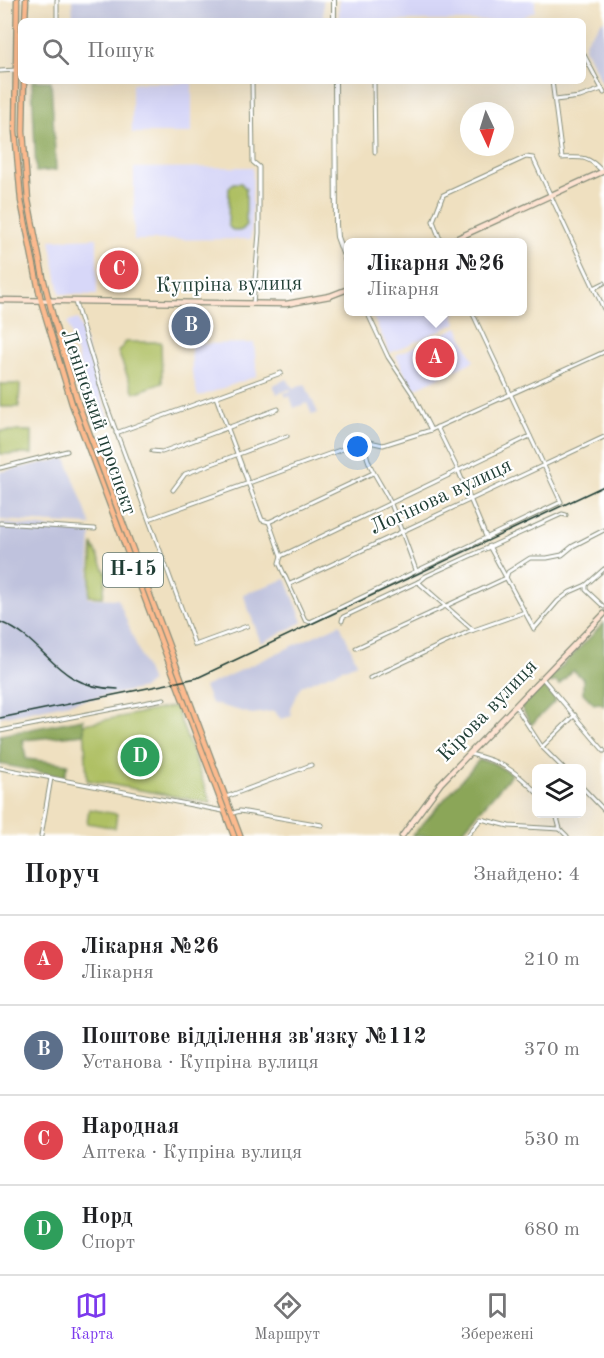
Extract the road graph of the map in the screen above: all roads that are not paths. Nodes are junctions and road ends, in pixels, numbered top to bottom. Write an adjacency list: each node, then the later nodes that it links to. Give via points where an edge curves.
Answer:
1 (17, 0): 9 (main road, Ленінський проспект / Н-15)
2 (26, 0): 5 (main road)
3 (57, 0): 6 (street)
4 (334, 0): 7 (street)
5 (25, 18)
6 (57, 18)
7 (334, 18)
8 (586, 59): 16 (street)
9 (16, 70): 10 (street); 28 (main road, Ленінський проспект / Н-15, via 15,131 21,201)
10 (0, 71)
11 (24, 84): 29 (main road, Ленінський проспект / Н-15, via 28,200)
12 (252, 84): 31 (street, via 253,162 259,167)
13 (335, 84): 23 (street, via 336,225)
14 (374, 84): 18 (street)
15 (552, 84): 17 (street)
16 (603, 91): 17 (street)
17 (555, 100): 19 (street, via 562,158 584,157)
18 (375, 152)
19 (603, 171): 20 (main road)
20 (551, 195): 21 (street, via 533,158 525,157 443,195 433,221); 22 (main road); 25 (street)
21 (439, 238)
22 (460, 238)
23 (344, 256)
24 (604, 283): 25 (street)
25 (594, 288): 32 (street)
26 (344, 291): 31 (main road, Купріна вулиця, via 295,303)
27 (0, 300): 28 (main road, Купріна вулиця)
28 (41, 301): 29 (main road, Купріна вулиця); 100 (main road, Ленінський проспект / Н-15, via 72,404)
29 (50, 301): 30 (main road, Купріна вулиця); 98 (main road, Ленінський проспект / Н-15, via 78,403)
30 (75, 302): 31 (main road, Купріна вулиця); 43 (street)
31 (253, 304)
32 (604, 309)
33 (369, 316): 42 (street)
34 (474, 316): 37 (street)
35 (604, 352): 37 (street)
36 (281, 373): 38 (street)
37 (510, 393): 40 (street); 45 (street)
38 (216, 397): 41 (street); 43 (street)
39 (278, 409): 41 (street)
40 (437, 427): 42 (street); 53 (street)
41 (229, 428): 49 (street, via 162,452); 50 (street)
42 (431, 430): 47 (street, via 383,445)
43 (117, 433): 60 (street)
44 (287, 436): 50 (street)
45 (530, 436): 51 (street); 53 (street)
46 (604, 437): 51 (street, Логінова вулиця)
47 (364, 441): 54 (street); 55 (street)
48 (67, 451): 52 (street)
49 (152, 451)
50 (238, 454): 55 (street); 56 (street, via 185,474)
51 (544, 465): 57 (street, Логінова вулиця); 66 (street, via 561,502)
52 (0, 468)
53 (458, 470): 57 (street); 58 (street)
54 (373, 473): 58 (street); 61 (street)
55 (249, 482): 60 (street); 61 (street, via 262,520)
56 (172, 490)
57 (471, 501): 65 (street, Логінова вулиця); 66 (street)
58 (390, 502): 65 (street); 68 (street)
59 (566, 515): 67 (street)
60 (149, 519): 80 (street, via 195,645)
61 (269, 522): 68 (street)
62 (0, 523): 63 (street)
63 (95, 529)
64 (604, 530): 71 (street, via 562,555 530,558 508,572)
65 (401, 532): 70 (street); 73 (street, Логінова вулиця)
66 (486, 539): 70 (street)
67 (489, 546): 71 (street); 72 (street)
68 (281, 556): 73 (street, via 279,563)
69 (604, 569): 74 (street)
70 (416, 570): 73 (street, via 307,621)
71 (506, 578): 75 (street); 77 (street)
72 (418, 582): 75 (street); 79 (street, via 343,617)
73 (290, 584)
74 (586, 585): 76 (street, via 586,590); 77 (street, via 558,600 534,628)
75 (445, 605): 81 (street); 82 (street)
76 (604, 608)
77 (525, 612): 81 (street)
78 (604, 614): 84 (main road, Кірова вулиця)
79 (342, 621)
80 (247, 626)
81 (474, 631): 83 (street)
82 (356, 648)
83 (370, 678)
84 (543, 679): 86 (main road, Кірова вулиця); 87 (street)
85 (164, 699): 88 (street)
86 (516, 707): 89 (street); 91 (main road, Кірова вулиця)
87 (575, 715): 89 (street); 90 (street)
88 (0, 731)
89 (543, 747): 92 (street)
90 (604, 750)
91 (470, 754): 96 (street, via 493,759 517,772); 109 (main road, Кірова вулиця, via 441,783)
92 (559, 764)
93 (311, 765): 98 (street)
94 (0, 768): 95 (street)
95 (51, 778): 100 (street); 106 (street)
96 (532, 787)
97 (586, 791): 101 (street)
98 (226, 797): 99 (main road, Ленінський проспект / Н-15)
99 (230, 806): 100 (main road); 102 (main road, Ленінський проспект / Н-15)
100 (223, 810): 107 (main road, Ленінський проспект / Н-15)
101 (604, 810)
102 (233, 813): 104 (street); 108 (main road, Ленінський проспект / Н-15)
103 (557, 818): 105 (street)
104 (322, 825)
105 (560, 829): 110 (street, via 509,826 481,819); 111 (street)
106 (41, 836)
107 (234, 836)
108 (240, 836)
109 (402, 836)
110 (467, 836)
111 (567, 836)

